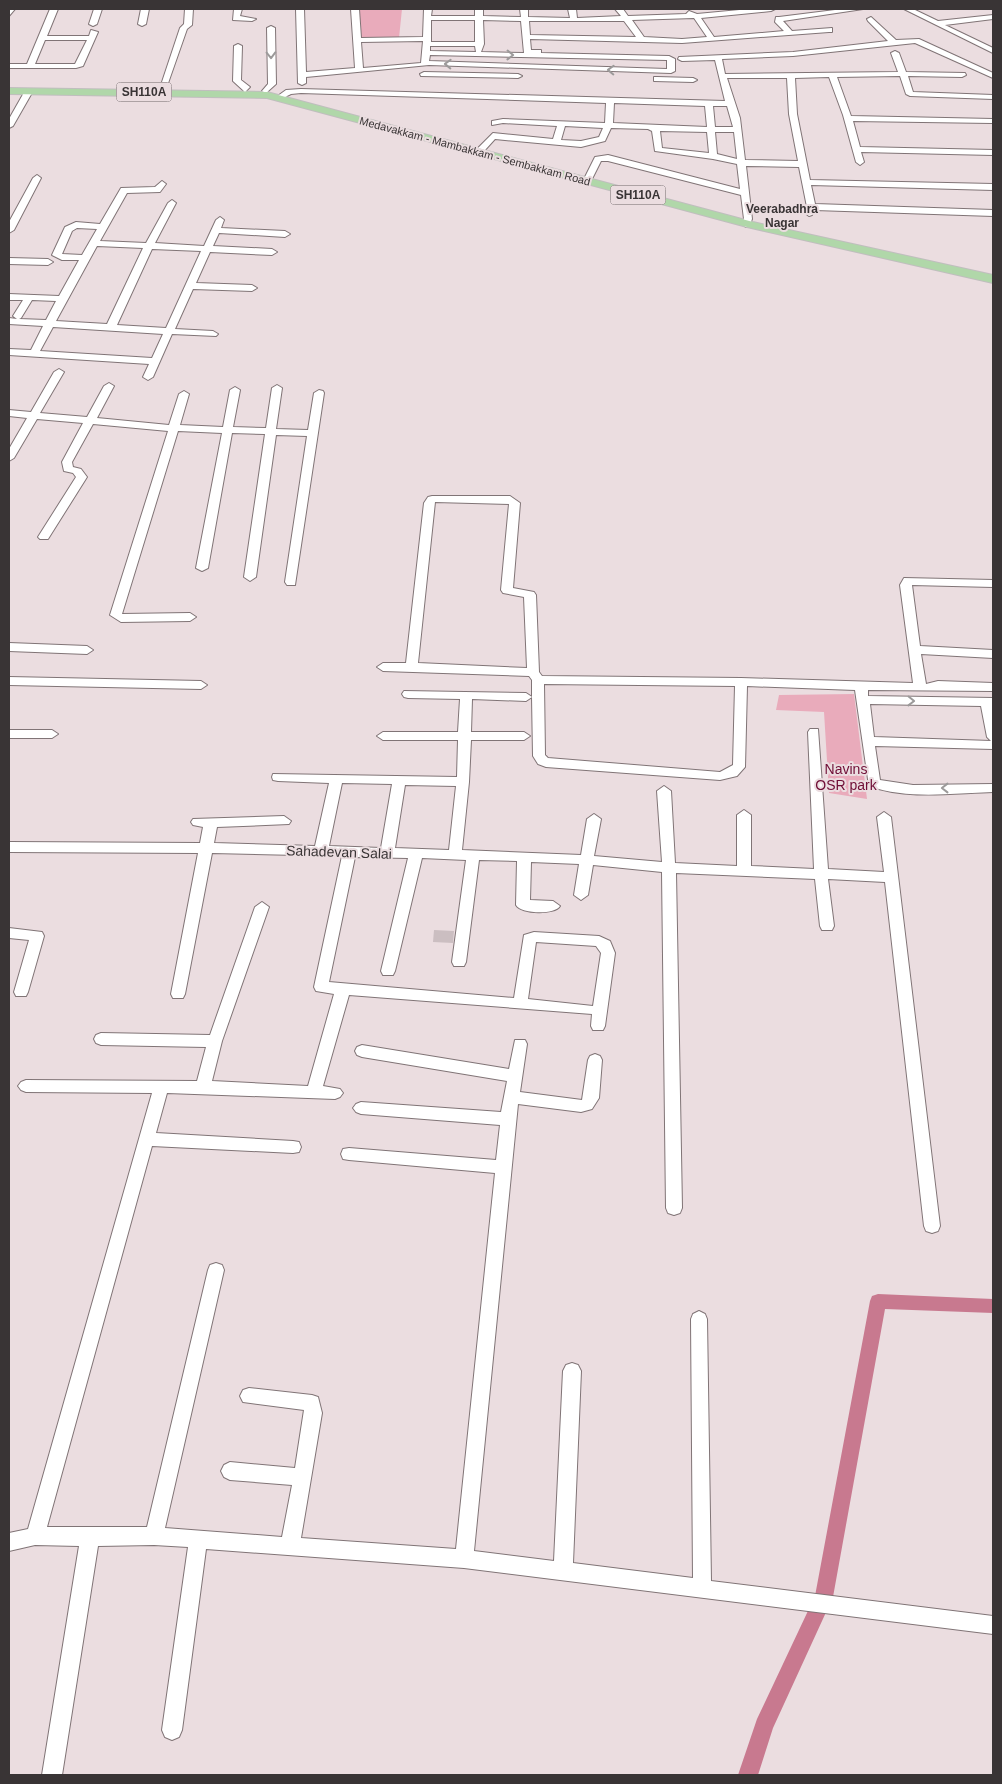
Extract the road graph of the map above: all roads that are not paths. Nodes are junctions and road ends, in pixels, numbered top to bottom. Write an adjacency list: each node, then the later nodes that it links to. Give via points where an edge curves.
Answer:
1 (12, 9): 19 (street)
2 (54, 9): 36 (street)
3 (98, 9): 33 (street)
4 (145, 9): 30 (street)
5 (189, 9): 67 (street, via 188,26 184,28)
6 (238, 9): 24 (street, via 236,18)
7 (300, 9): 56 (street)
8 (355, 9): 40 (street)
9 (428, 9): 22 (street)
10 (479, 9): 23 (street)
11 (524, 9): 25 (street)
12 (572, 9): 27 (street)
13 (619, 9): 28 (street)
14 (682, 9): 20 (street)
15 (771, 9): 18 (street)
16 (860, 9): 34 (street, via 780,19 779,22)
17 (908, 9): 29 (street)
18 (734, 11): 20 (street)
19 (9, 14)
20 (696, 16): 28 (street); 39 (street)
21 (993, 17): 29 (street)
22 (429, 18): 23 (street); 44 (street)
23 (478, 18): 25 (street); 44 (street, via 478,48)
24 (252, 19)
25 (525, 19): 27 (street); 35 (street)
26 (871, 19): 42 (street)
27 (574, 20): 28 (street)
28 (628, 20): 38 (street)
29 (938, 23): 41 (street)
30 (142, 24)
31 (271, 28): 66 (street, one-way to 66)
32 (828, 30): 34 (street)
33 (93, 31): 36 (street); 52 (street, via 80,64)
34 (790, 33): 39 (street)
35 (527, 37): 38 (street); 47 (street, via 527,52)
36 (41, 38): 52 (street)
37 (986, 38): 41 (street)
38 (642, 39): 39 (street)
39 (712, 39)
40 (357, 40): 44 (street); 53 (street)
41 (971, 40): 45 (street)
42 (894, 42): 48 (street, via 793,54); 62 (street, via 916,41)
43 (238, 46): 65 (street, via 237,81)
44 (427, 46): 50 (street); 50 (street, one-way to 50, via 671,59 670,71)
45 (993, 51)
46 (895, 53): 55 (street)
47 (644, 56)
48 (718, 58): 49 (street); 60 (street)
49 (682, 59)
50 (425, 64): 53 (street); 64 (street)
51 (9, 66): 52 (street)
52 (30, 67)
53 (360, 70): 56 (street)
54 (791, 74): 57 (street); 60 (street); 94 (street, via 793,114)
55 (903, 74): 57 (street); 58 (street); 74 (street, via 910,94)
56 (302, 75): 71 (street)
57 (832, 75): 78 (street)
58 (962, 75)
59 (524, 76): 64 (street)
60 (722, 76): 77 (street)
61 (594, 78): 63 (street)
62 (993, 78): 70 (street)
63 (693, 80)
64 (423, 84): 71 (street); 75 (street)
65 (247, 85): 66 (main road, Medavakkam - Mambakkam - Sembakkam Road / SH110A); 67 (main road, Medavakkam - Mambakkam - Sembakkam Road / SH110A)
66 (267, 85): 73 (main road, Medavakkam - Mambakkam - Sembakkam Road / SH110A)
67 (162, 89): 69 (main road, Medavakkam - Mambakkam - Sembakkam Road / SH110A)
68 (9, 90): 69 (main road, Medavakkam - Mambakkam - Sembakkam Road / SH110A); 72 (main road, Medavakkam - Mambakkam - Sembakkam Road / SH110A)
69 (135, 90): 72 (main road, Medavakkam - Mambakkam - Sembakkam Road / SH110A); 73 (main road, Medavakkam - Mambakkam - Sembakkam Road / SH110A)
70 (993, 90)
71 (301, 91): 73 (street)
72 (29, 92): 83 (street)
73 (282, 96): 88 (main road, Medavakkam - Mambakkam - Sembakkam Road / SH110A); 99 (main road, Medavakkam - Mambakkam - Sembakkam Road / SH110A)
74 (993, 98): 81 (street, via 990,115)
75 (610, 100): 76 (street); 82 (street)
76 (709, 104): 77 (street); 85 (street)
77 (730, 104): 86 (street)
78 (848, 118): 81 (street); 89 (street)
79 (562, 122): 80 (street, via 503,120); 82 (street); 87 (street)
80 (495, 123)
81 (993, 123)
82 (609, 124): 84 (street); 87 (street, via 602,139 592,143)
83 (9, 126)
84 (655, 128): 85 (street); 91 (street, via 659,150)
85 (711, 129): 86 (street); 91 (street)
86 (738, 130): 93 (street)
87 (556, 142): 88 (street, via 493,136)
88 (482, 148): 95 (main road, Medavakkam - Mambakkam - Sembakkam Road / SH110A)
89 (857, 148): 90 (street); 92 (street)
90 (993, 152)
91 (713, 156): 93 (street)
92 (860, 162)
93 (742, 163): 94 (street); 101 (street)
94 (802, 164): 97 (street)
95 (589, 177): 99 (main road, Medavakkam - Mambakkam - Sembakkam Road / SH110A); 101 (street, via 598,159 608,158)
96 (38, 178): 107 (street)
97 (806, 182): 100 (street); 103 (street, via 810,210)
98 (162, 184): 106 (street, via 157,190 124,190)
99 (608, 185): 105 (main road, Medavakkam - Mambakkam - Sembakkam Road / SH110A)
100 (993, 187)
101 (744, 193): 105 (street)
102 (172, 204): 111 (street)
103 (993, 213)
104 (220, 220): 108 (street)
105 (747, 221): 117 (main road, Medavakkam - Mambakkam - Sembakkam Road / SH110A); 118 (main road, Medavakkam - Mambakkam - Sembakkam Road / SH110A)
106 (104, 227): 110 (street); 114 (street, via 68,228 57,255)
107 (9, 230)
108 (215, 230): 109 (street); 112 (street)
109 (285, 234)
110 (95, 243): 111 (street); 114 (street)
111 (149, 246): 112 (street); 127 (street)
112 (206, 248): 113 (street); 119 (street)
113 (272, 252)
114 (86, 258): 123 (street)
115 (9, 261): 116 (street)
116 (48, 262)
117 (993, 274)
118 (993, 279)
119 (189, 286): 120 (street); 128 (street)
120 (252, 288)
121 (9, 297): 122 (street)
122 (29, 297): 123 (street); 124 (street)
123 (62, 299): 126 (street)
124 (18, 316)
125 (9, 321): 126 (street)
126 (50, 324): 127 (street); 131 (street)
127 (111, 327): 128 (street)
128 (168, 331): 129 (street); 132 (street)
129 (212, 334)
130 (9, 352): 131 (street)
131 (34, 354): 132 (street)
132 (155, 361): 134 (street)
133 (59, 372): 141 (street)
134 (148, 377)
135 (110, 386): 142 (street)
136 (277, 388): 145 (street)
137 (235, 390): 144 (street)
138 (318, 393): 146 (street)
139 (184, 394): 143 (street)
140 (9, 414): 141 (street)
141 (34, 416): 142 (street); 147 (street)
142 (91, 420): 143 (street); 148 (street, via 66,466 82,477)
143 (173, 428): 144 (street); 153 (street, via 116,615 121,618)
144 (228, 430): 145 (street); 149 (street)
145 (272, 431): 146 (street); 150 (street)
146 (313, 433): 151 (street)
147 (9, 458)
148 (44, 537)
149 (202, 568)
150 (250, 577)
151 (291, 582)
152 (993, 582): 156 (street, via 908,581)
153 (190, 617)
154 (9, 647): 155 (street)
155 (87, 650)
156 (915, 650): 157 (street); 165 (street)
157 (993, 654)
158 (383, 667): 159 (street)
159 (412, 667): 160 (street); 160 (street, via 432,499 510,499 515,503 507,590 530,595)
160 (535, 676): 162 (street); 162 (street, via 539,756 543,762 720,776 739,768)
161 (9, 682): 163 (street)
162 (741, 682): 168 (street)
163 (201, 685)
164 (993, 687): 166 (street)
165 (925, 688): 166 (street, via 938,695); 168 (street)
166 (971, 691): 171 (street)
167 (408, 694): 169 (street)
168 (862, 694): 171 (street, one-way to 171); 179 (street)
169 (466, 695): 170 (street); 175 (street)
170 (526, 697)
171 (991, 700): 178 (street)
172 (814, 732): 203 (street)
173 (9, 734): 174 (street)
174 (52, 734)
175 (465, 735): 176 (street); 177 (street); 184 (street)
176 (383, 736)
177 (524, 736)
178 (993, 736)
179 (868, 741): 180 (street); 185 (street, one-way to 179, via 881,787 874,783)
180 (993, 745)
181 (278, 778): 182 (street)
182 (336, 779): 183 (street); 193 (street)
183 (400, 780): 184 (street); 195 (street)
184 (463, 782): 197 (street)
185 (993, 788)
186 (664, 791): 201 (street)
187 (744, 815): 202 (street)
188 (884, 817): 204 (street)
189 (594, 819): 200 (street)
190 (284, 821): 192 (street, via 204,822)
191 (9, 847): 192 (street, Sahadevan Salai)
192 (207, 848): 193 (street, Sahadevan Salai); 214 (street)
193 (321, 851): 194 (street, Sahadevan Salai)
194 (349, 853): 195 (street, Sahadevan Salai); 212 (street, via 321,987)
195 (387, 853): 196 (street, Sahadevan Salai)
196 (416, 854): 197 (street, Sahadevan Salai); 211 (street)
197 (455, 854): 198 (street, Sahadevan Salai)
198 (473, 855): 199 (street, Sahadevan Salai); 210 (street)
199 (524, 857): 200 (street, Sahadevan Salai); 206 (street, via 523,905)
200 (588, 860): 201 (street, Sahadevan Salai); 205 (street)
201 (669, 868): 202 (street, Sahadevan Salai); 236 (street)
202 (744, 871): 203 (street, Sahadevan Salai)
203 (821, 874): 204 (street, Sahadevan Salai); 208 (street)
204 (892, 877): 237 (street)
205 (581, 895)
206 (553, 906)
207 (262, 907): 219 (street)
208 (827, 926)
209 (9, 933): 213 (street, via 37,936)
210 (460, 962)
211 (388, 971)
212 (343, 989): 215 (street); 227 (street)
213 (21, 992)
214 (178, 994)
215 (520, 1004): 216 (street); 217 (street, via 531,938 598,941 608,953)
216 (588, 1010)
217 (598, 1026)
218 (101, 1039): 219 (street)
219 (215, 1041): 225 (street)
220 (520, 1044): 223 (street)
221 (362, 1051): 223 (street)
222 (595, 1060): 229 (street, via 591,1098 587,1104 581,1106)
223 (515, 1076): 229 (street)
224 (26, 1086): 226 (street)
225 (203, 1087): 226 (street); 227 (street)
226 (161, 1088): 232 (street)
227 (314, 1092): 228 (street)
228 (336, 1094)
229 (512, 1097): 231 (street)
230 (361, 1108): 231 (street)
231 (508, 1119): 235 (street)
232 (147, 1139): 233 (street); 244 (street)
233 (293, 1147)
234 (349, 1154): 235 (street)
235 (504, 1167): 250 (street)
236 (674, 1208)
237 (932, 1226)
238 (216, 1270): 245 (street)
239 (700, 1320): 252 (street)
240 (572, 1371): 251 (street)
241 (249, 1396): 243 (street, via 312,1403)
242 (230, 1471): 243 (street)
243 (302, 1478): 249 (street)
244 (35, 1536): 246 (street); 248 (street)
245 (154, 1536): 246 (street); 247 (street)
246 (90, 1537): 255 (street)
247 (198, 1539): 249 (street); 254 (street)
248 (9, 1542)
249 (290, 1546): 250 (street)
250 (464, 1558): 251 (street)
251 (563, 1571): 252 (street)
252 (702, 1588): 253 (street)
253 (993, 1625)
254 (172, 1730)
255 (52, 1775)

